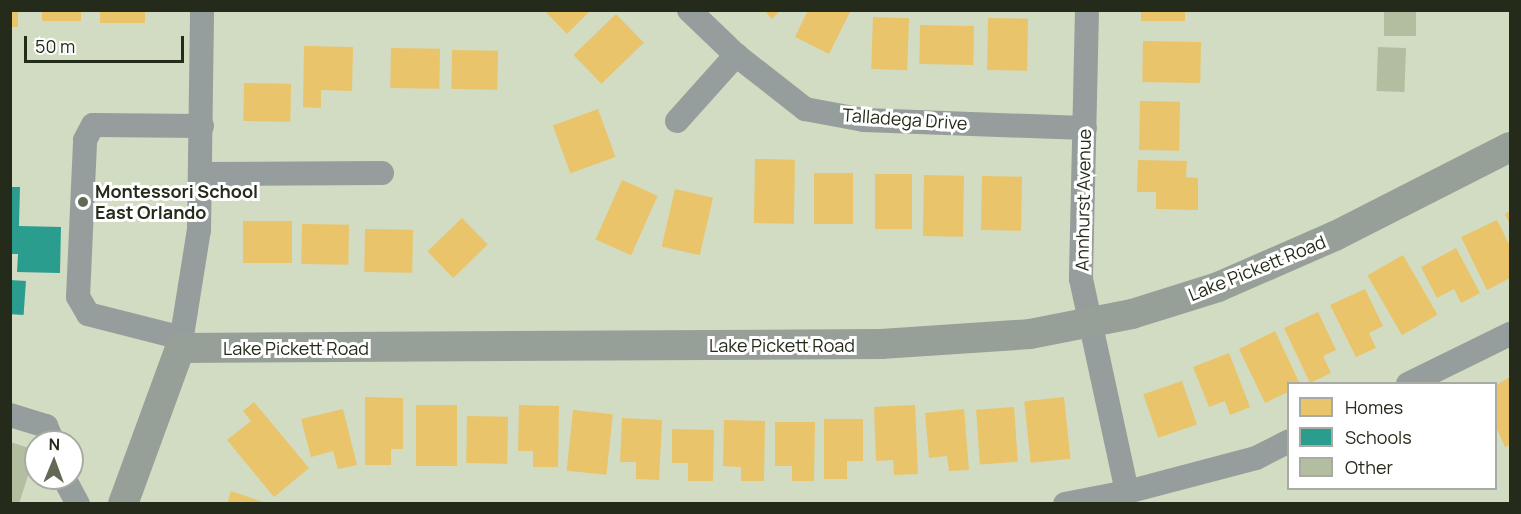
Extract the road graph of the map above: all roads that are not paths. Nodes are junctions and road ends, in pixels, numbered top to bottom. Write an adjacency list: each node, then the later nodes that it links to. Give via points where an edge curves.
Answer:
1 (202, 10): 6 (street)
2 (689, 10): 4 (street, Talladega Drive)
3 (1087, 10): 7 (street, Annhurst Avenue)
4 (735, 55): 5 (street); 7 (street, Talladega Drive, via 805,109 864,120)
5 (677, 121)
6 (202, 126): 10 (street); 13 (street, via 93,125 85,140 78,297 88,314)
7 (1085, 128): 11 (street, Annhurst Avenue, via 1080,260)
8 (1510, 147): 11 (main road, Lake Pickett Road, via 1253,273 1175,302)
9 (382, 173): 10 (street)
10 (202, 174): 13 (street, via 194,270)
11 (1089, 324): 13 (main road, Lake Pickett Road, via 1002,337 892,344); 19 (street, Annhurst Avenue)
12 (1510, 334): 14 (street)
13 (181, 343): 21 (main road)
14 (1412, 382)
15 (10, 415): 16 (street, via 46,426)
16 (48, 430)
17 (1287, 442): 19 (street, via 1256,458)
18 (70, 490): 20 (street)
19 (1127, 492): 22 (street)
20 (78, 504)
21 (123, 504)
22 (1065, 504)

